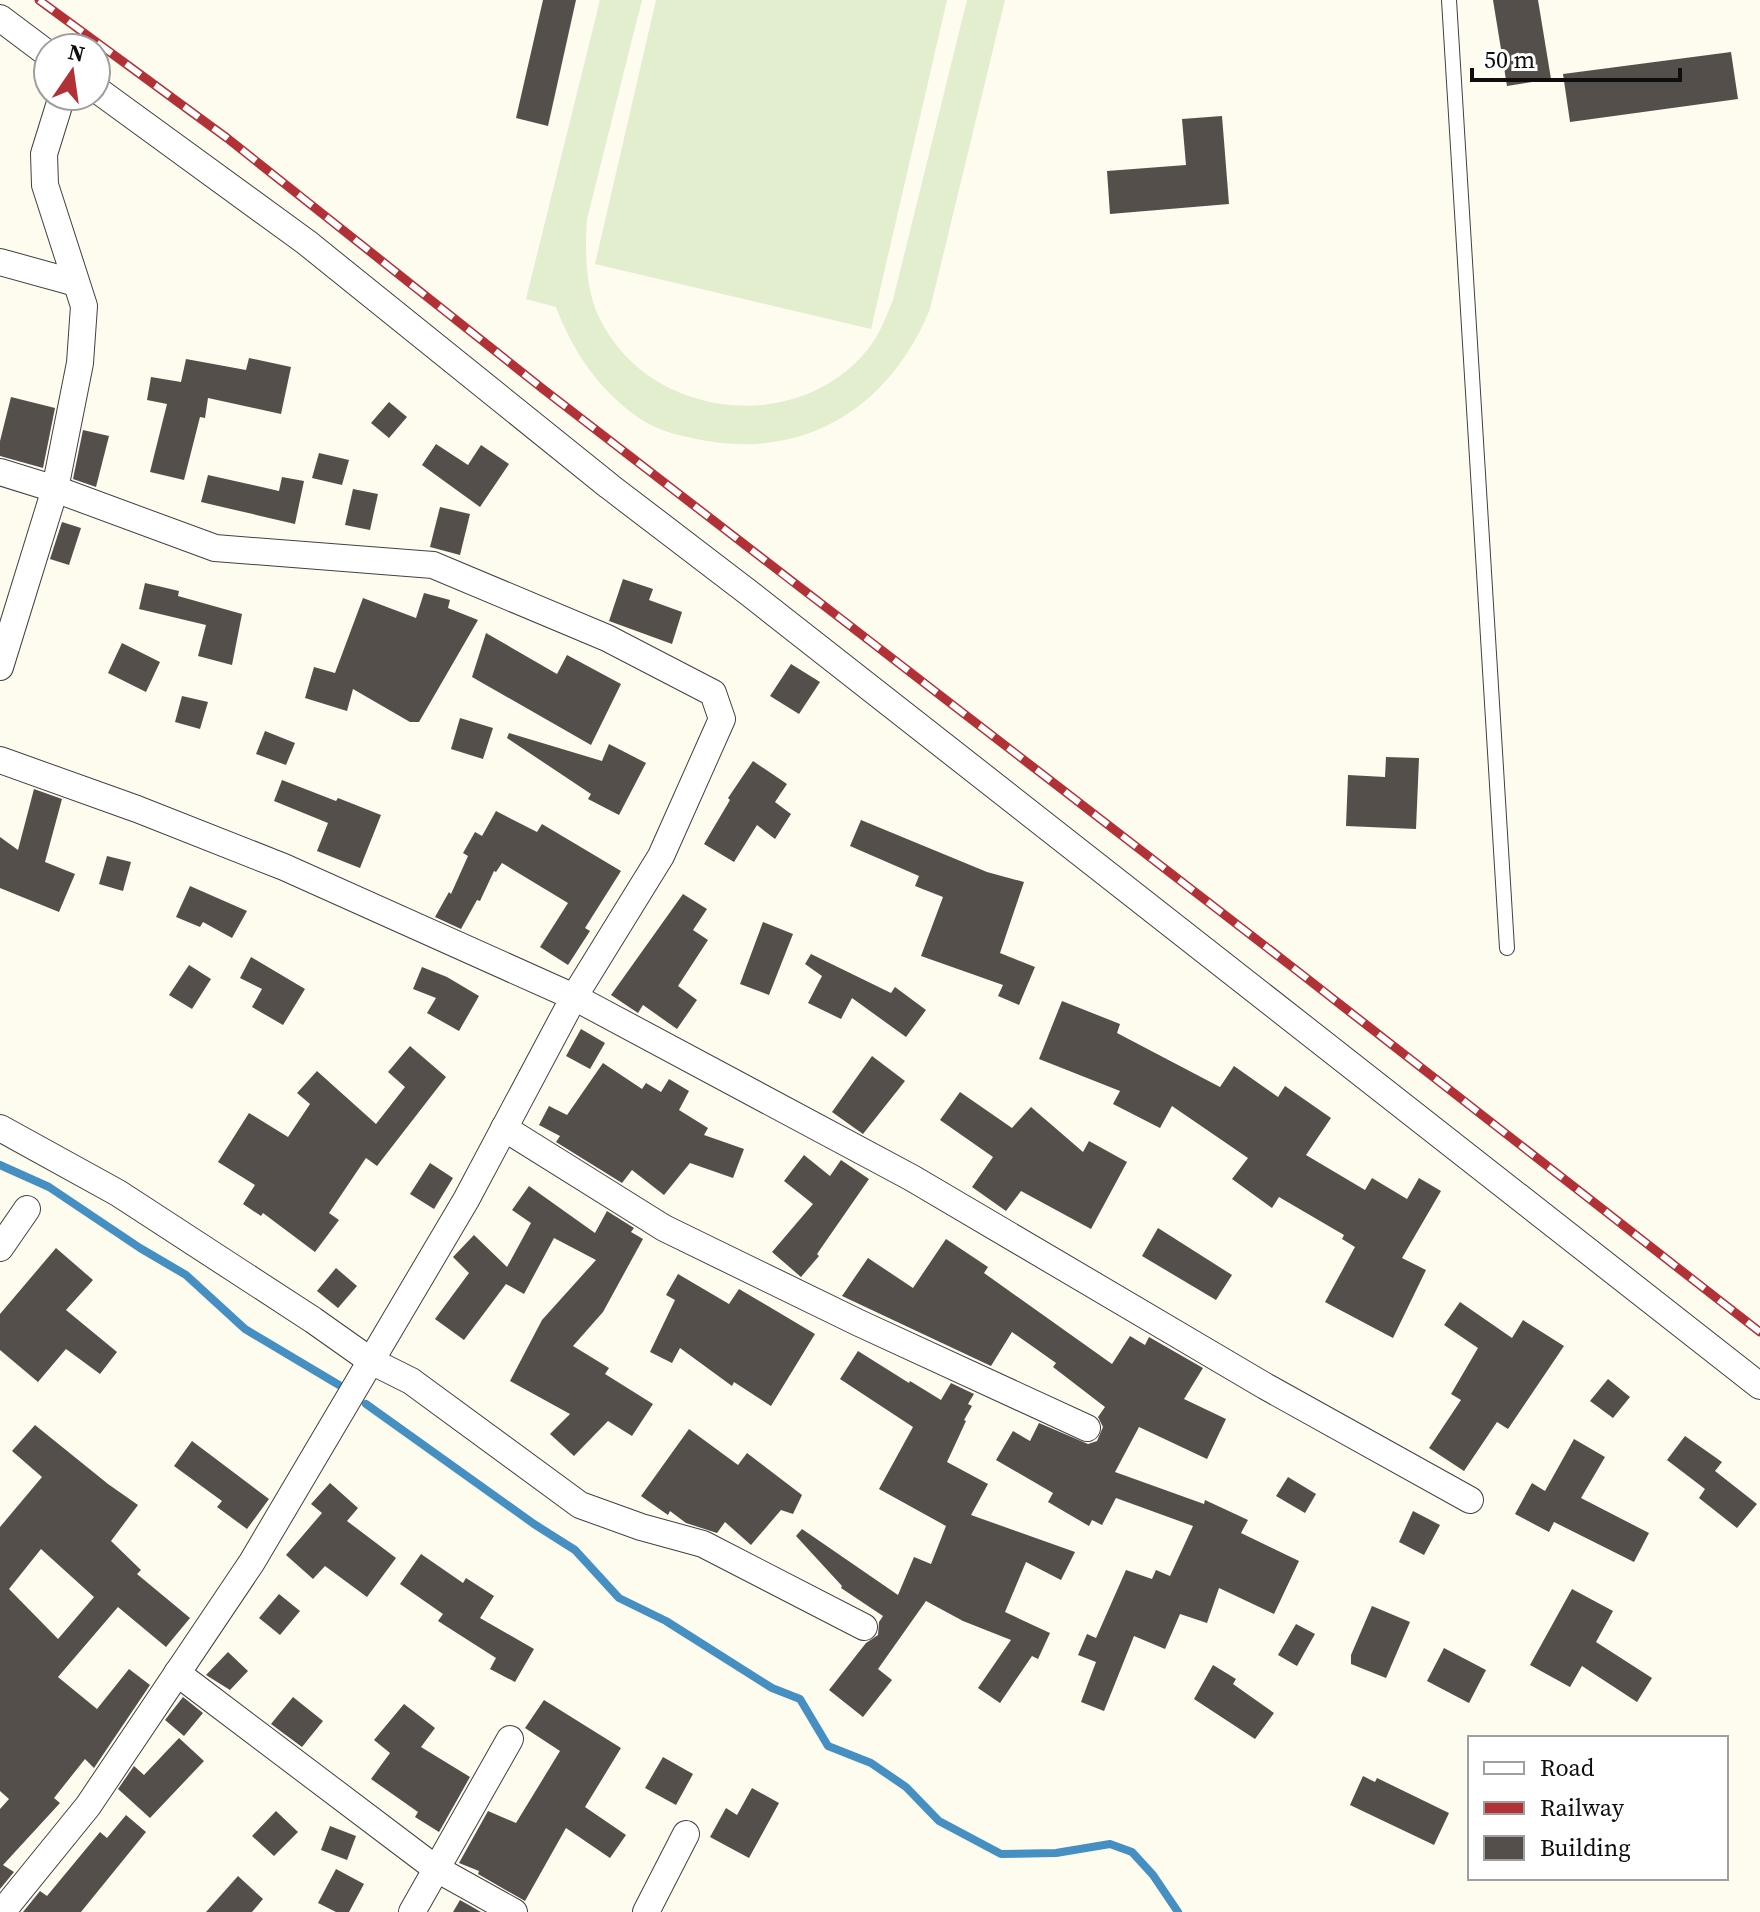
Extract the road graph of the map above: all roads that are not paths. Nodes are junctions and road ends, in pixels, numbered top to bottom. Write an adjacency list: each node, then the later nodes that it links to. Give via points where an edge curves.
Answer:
1 (1449, 0): 12 (lane)
2 (5, 27): 3 (street)
3 (32, 44)
4 (112, 101): 19 (street, via 306,242 609,486)
5 (57, 112): 7 (street, via 44,154 45,185)
6 (0, 262): 7 (street)
7 (76, 283): 9 (street, via 84,306 80,363)
8 (0, 472): 9 (street)
9 (55, 489): 10 (street); 13 (street, via 215,548 433,565 607,638 713,693 722,719 661,856)
10 (0, 667)
11 (0, 760): 13 (street, via 284,867)
12 (1507, 948)
13 (574, 997): 15 (street); 21 (street, via 912,1178)
14 (0, 1128): 18 (street, via 118,1193)
15 (504, 1128): 18 (street); 20 (street, via 664,1228)
16 (27, 1209): 17 (street)
17 (0, 1248)
18 (371, 1361): 22 (street, via 411,1381 580,1505 703,1544); 23 (street, via 252,1562)
19 (1760, 1386)
20 (1087, 1428)
21 (1470, 1500)
22 (864, 1627)
23 (177, 1673): 26 (street); 27 (street, via 88,1806)
24 (510, 1739): 26 (street)
25 (686, 1834): 30 (street)
26 (435, 1868): 28 (street); 29 (street)
27 (2, 1912)
28 (412, 1912)
29 (514, 1912)
30 (646, 1912)

